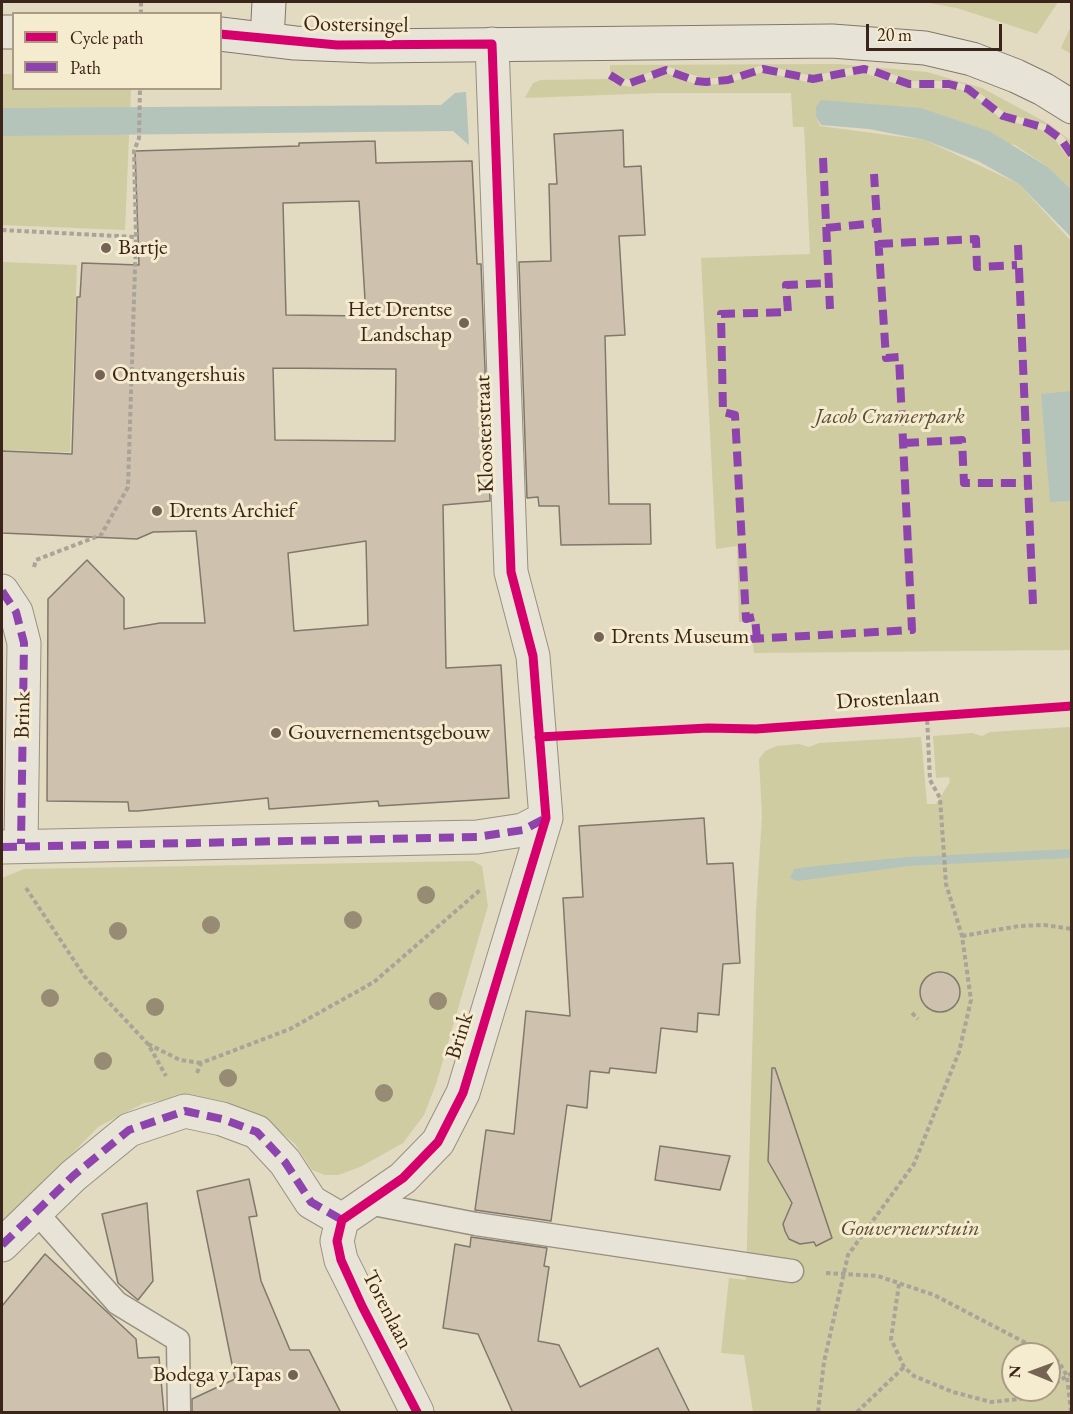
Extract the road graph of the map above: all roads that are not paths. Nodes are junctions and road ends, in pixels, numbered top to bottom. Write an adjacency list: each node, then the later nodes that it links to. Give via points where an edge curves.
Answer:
1 (269, 2): 3 (street)
2 (222, 34): 3 (street, Oostersingel)
3 (267, 40): 4 (street, Oostersingel, via 371,46)
4 (492, 44): 5 (street, Oostersingel, via 831,41 925,48 972,59 1016,76); 7 (street, Kloosterstraat, via 511,572 533,656)
5 (1071, 107)
6 (9, 602): 8 (street, Brink, via 24,644)
7 (546, 818): 8 (street, Brink, via 523,830 477,837); 9 (street, Brink, via 463,1094 438,1142 404,1178)
8 (11, 846)
9 (355, 1211): 10 (street, via 311,1202 285,1162 257,1132 185,1111 129,1130 73,1176); 12 (lane, via 476,1224); 14 (street, Torenlaan, via 337,1241 340,1260)
10 (37, 1213): 11 (street); 13 (lane, via 117,1303 178,1340)
11 (2, 1245)
12 (792, 1271)
13 (179, 1413)
14 (417, 1413)

